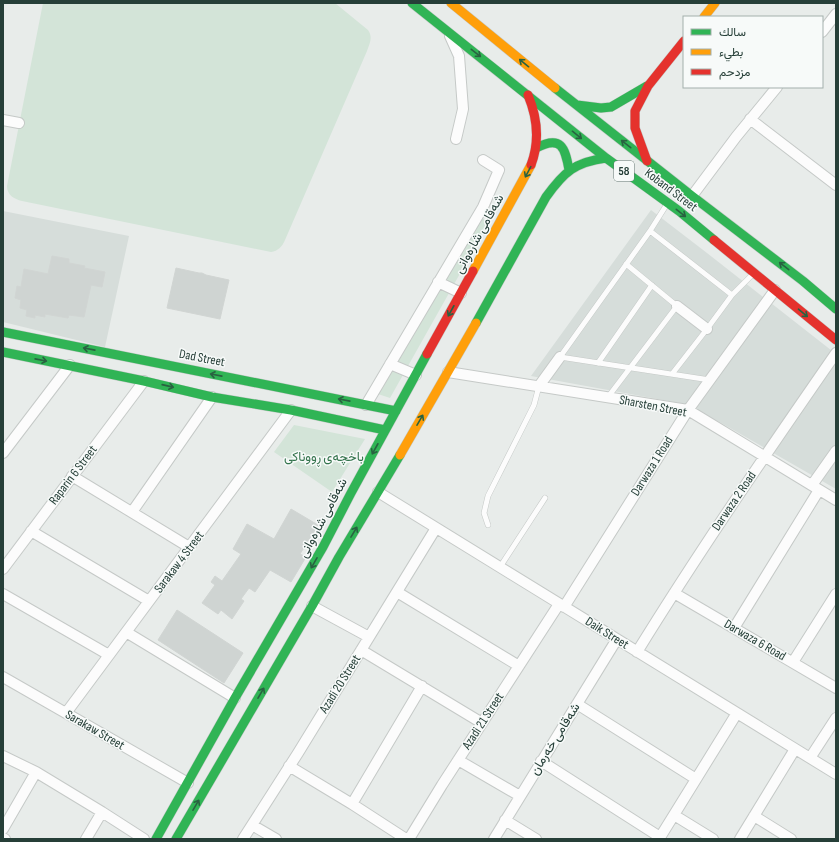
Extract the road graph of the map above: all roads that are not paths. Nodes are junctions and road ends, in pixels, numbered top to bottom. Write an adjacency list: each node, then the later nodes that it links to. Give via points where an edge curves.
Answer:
1 (412, 3): 8 (main road, Koband Street / 58)
2 (451, 3): 13 (main road, Koband Street / 58, one-way to 2)
3 (715, 3): 5 (main road)
4 (836, 14): 6 (street)
5 (705, 16)
6 (833, 25): 7 (street)
7 (823, 31)
8 (449, 32): 12 (main road, Koband Street / 58, one-way to 12); 17 (street, via 459,56 462,85 463,109)
9 (683, 42): 10 (main road)
10 (648, 86): 13 (main road, via 611,107); 21 (main road, via 635,111 635,128)
11 (776, 88): 14 (street)
12 (528, 94): 18 (main road, شەقامی شارەوانی, via 536,121); 19 (main road, Koband Street / 58, one-way to 19)
13 (577, 105): 21 (main road, Koband Street / 58, one-way to 13)
14 (750, 119): 23 (street); 24 (street)
15 (3, 120): 16 (street)
16 (19, 123)
17 (456, 139)
18 (536, 148): 22 (main road, via 548,142 562,146); 32 (main road, شەقامی شارەوانی, one-way to 32, via 530,168)
19 (606, 158): 22 (main road, via 587,161); 25 (main road, Koband Street / 58)
20 (483, 160): 29 (street, via 499,170 482,207)
21 (647, 161): 24 (main road, Koband Street / 58)
22 (570, 170): 47 (main road, via 546,197)
23 (836, 185)
24 (692, 196): 35 (main road, Koband Street / 58, one-way to 24)
25 (667, 203): 26 (lane); 28 (main road, Koband Street / 58, one-way to 28)
26 (650, 231): 27 (lane); 33 (lane)
27 (626, 264): 30 (lane); 41 (lane)
28 (755, 272): 31 (main road, Koband Street / 58); 33 (lane)
29 (438, 282): 32 (street); 44 (street)
30 (652, 285): 34 (lane); 43 (lane)
31 (775, 290): 38 (main road, Koband Street / 58, one-way to 38, via 790,298); 51 (street, Darwaza 1 Road)
32 (461, 293): 49 (main road, شەقامی شارەوانی, one-way to 49)
33 (732, 295): 36 (lane)
34 (677, 306): 36 (street); 46 (lane)
35 (836, 309)
36 (707, 330): 48 (lane)
37 (3, 332): 42 (main road, Dad Street, one-way to 37)
38 (836, 340)
39 (3, 352): 45 (main road, Dad Street, one-way to 45)
40 (836, 353): 62 (street, Darwaza 2 Road)
41 (560, 357): 43 (lane); 52 (street)
42 (104, 362): 45 (main road, Dad Street); 50 (main road, Dad Street); 55 (main road, Dad Street, one-way to 42)
43 (598, 363): 46 (lane)
44 (390, 364): 49 (street); 55 (street)
45 (70, 366): 61 (street)
46 (630, 368): 48 (lane); 54 (lane)
47 (448, 372): 52 (street, Sharsten Street); 65 (main road, one-way to 47)
48 (672, 374): 51 (lane)
49 (416, 375): 58 (main road, شەقامی شارەوانی)
50 (144, 380): 53 (main road, Dad Street, one-way to 53); 63 (street, Raparin 6 Street)
51 (710, 380): 57 (street, Darwaza 1 Road)
52 (539, 386): 54 (street, Sharsten Street); 69 (lane, via 534,405 488,496 484,514)
53 (212, 397): 56 (main road, Dad Street); 68 (street)
54 (608, 397): 57 (street, Sharsten Street)
55 (366, 405): 58 (main road, Dad Street)
56 (291, 410): 59 (main road, Dad Street); 72 (street, Sarakaw 4 Street)
57 (688, 410): 62 (street, Sharsten Street); 82 (street, Darwaza 1 Road)
58 (396, 411): 59 (main road, شەقامی شارەوانی)
59 (385, 430): 73 (main road, شەقامی شارەوانی, one-way to 73)
60 (836, 451): 64 (street)
61 (3, 453)
62 (764, 456): 64 (street, Sharsten Street); 78 (street, Darwaza 2 Road)
63 (72, 476): 68 (street); 71 (street, Raparin 6 Street)
64 (816, 487): 67 (street, Sharsten Street); 84 (street)
65 (378, 492): 70 (street, Daik Street); 74 (main road, one-way to 65)
66 (545, 498): 75 (lane)
67 (836, 500)
68 (132, 512): 72 (street)
69 (488, 525)
70 (436, 528): 75 (street, Daik Street); 77 (street, Azadi 20 Street)
71 (31, 531): 76 (street, Raparin 6 Street); 81 (street)
72 (189, 547): 81 (street, Sarakaw 4 Street)
73 (323, 547): 74 (main road, via 328,557); 96 (main road, شەقامی شارەوانی, one-way to 96)
74 (339, 557): 83 (main road)
75 (500, 567): 82 (street, Daik Street)
76 (3, 569)
77 (397, 592): 86 (street, Azadi 20 Street); 92 (street)
78 (674, 592): 84 (street, Darwaza 6 Road); 89 (street, Darwaza 2 Road)
79 (3, 594): 90 (street)
80 (836, 594): 91 (street)
81 (149, 601): 85 (street, Sarakaw 4 Street)
82 (561, 605): 87 (street, Daik Street); 92 (street, Azadi 21 Street)
83 (312, 606): 86 (street); 124 (main road, one-way to 83)
84 (734, 628): 91 (street, Darwaza 6 Road)
85 (126, 632): 90 (street, Sarakaw 4 Street); 96 (street)
86 (369, 637): 88 (street, Azadi 20 Street)
87 (617, 639): 89 (street, Daik Street); 97 (street, شەقامی خەرمان)
88 (361, 650): 94 (street); 107 (street, Azadi 20 Street)
89 (637, 652): 99 (street, Daik Street)
90 (109, 655): 98 (street, Sarakaw 4 Street)
91 (793, 662): 95 (street, Darwaza 6 Road)
92 (519, 666): 101 (street, Azadi 21 Street)
93 (3, 677): 98 (street, Sarakaw Street)
94 (422, 686): 101 (street); 113 (street)
95 (836, 688)
96 (235, 698): 111 (main road, شەقامی شارەوانی)
97 (577, 704): 106 (street, شەقامی خەرمان); 110 (street)
98 (66, 713): 111 (street, Sarakaw Street)
99 (737, 713): 102 (street, Daik Street); 110 (street)
100 (836, 718): 104 (street)
101 (482, 723): 105 (street, Azadi 21 Street)
102 (795, 749): 104 (street, Daik Street); 116 (street)
103 (3, 756): 108 (street)
104 (810, 758): 109 (street, Daik Street)
105 (458, 760): 112 (street); 128 (street, Azadi 21 Street)
106 (541, 761): 112 (street, شەقامی خەرمان); 120 (street)
107 (289, 766): 113 (street); 118 (street, Azadi 20 Street)
108 (36, 772): 114 (street); 119 (street)
109 (836, 774)
110 (696, 779): 115 (street)
111 (188, 783): 123 (main road, شەقامی شارەوانی)
112 (520, 796): 117 (street, شەقامی خەرمان)
113 (352, 804): 127 (street)
114 (102, 812): 121 (street); 122 (street)
115 (674, 815): 120 (street); 131 (street)
116 (754, 816): 132 (street); 133 (street)
117 (505, 820): 129 (street, شەقامی خەرمان); 130 (street)
118 (252, 825): 125 (street, Azadi 20 Street); 126 (street)
119 (3, 829)
120 (660, 838)
121 (86, 839)
122 (144, 839)
123 (156, 839)
124 (176, 839)
125 (243, 839)
126 (276, 839)
127 (406, 839)
128 (409, 839)
129 (494, 839)
130 (536, 839)
131 (713, 839)
132 (740, 839)
133 (791, 839)

